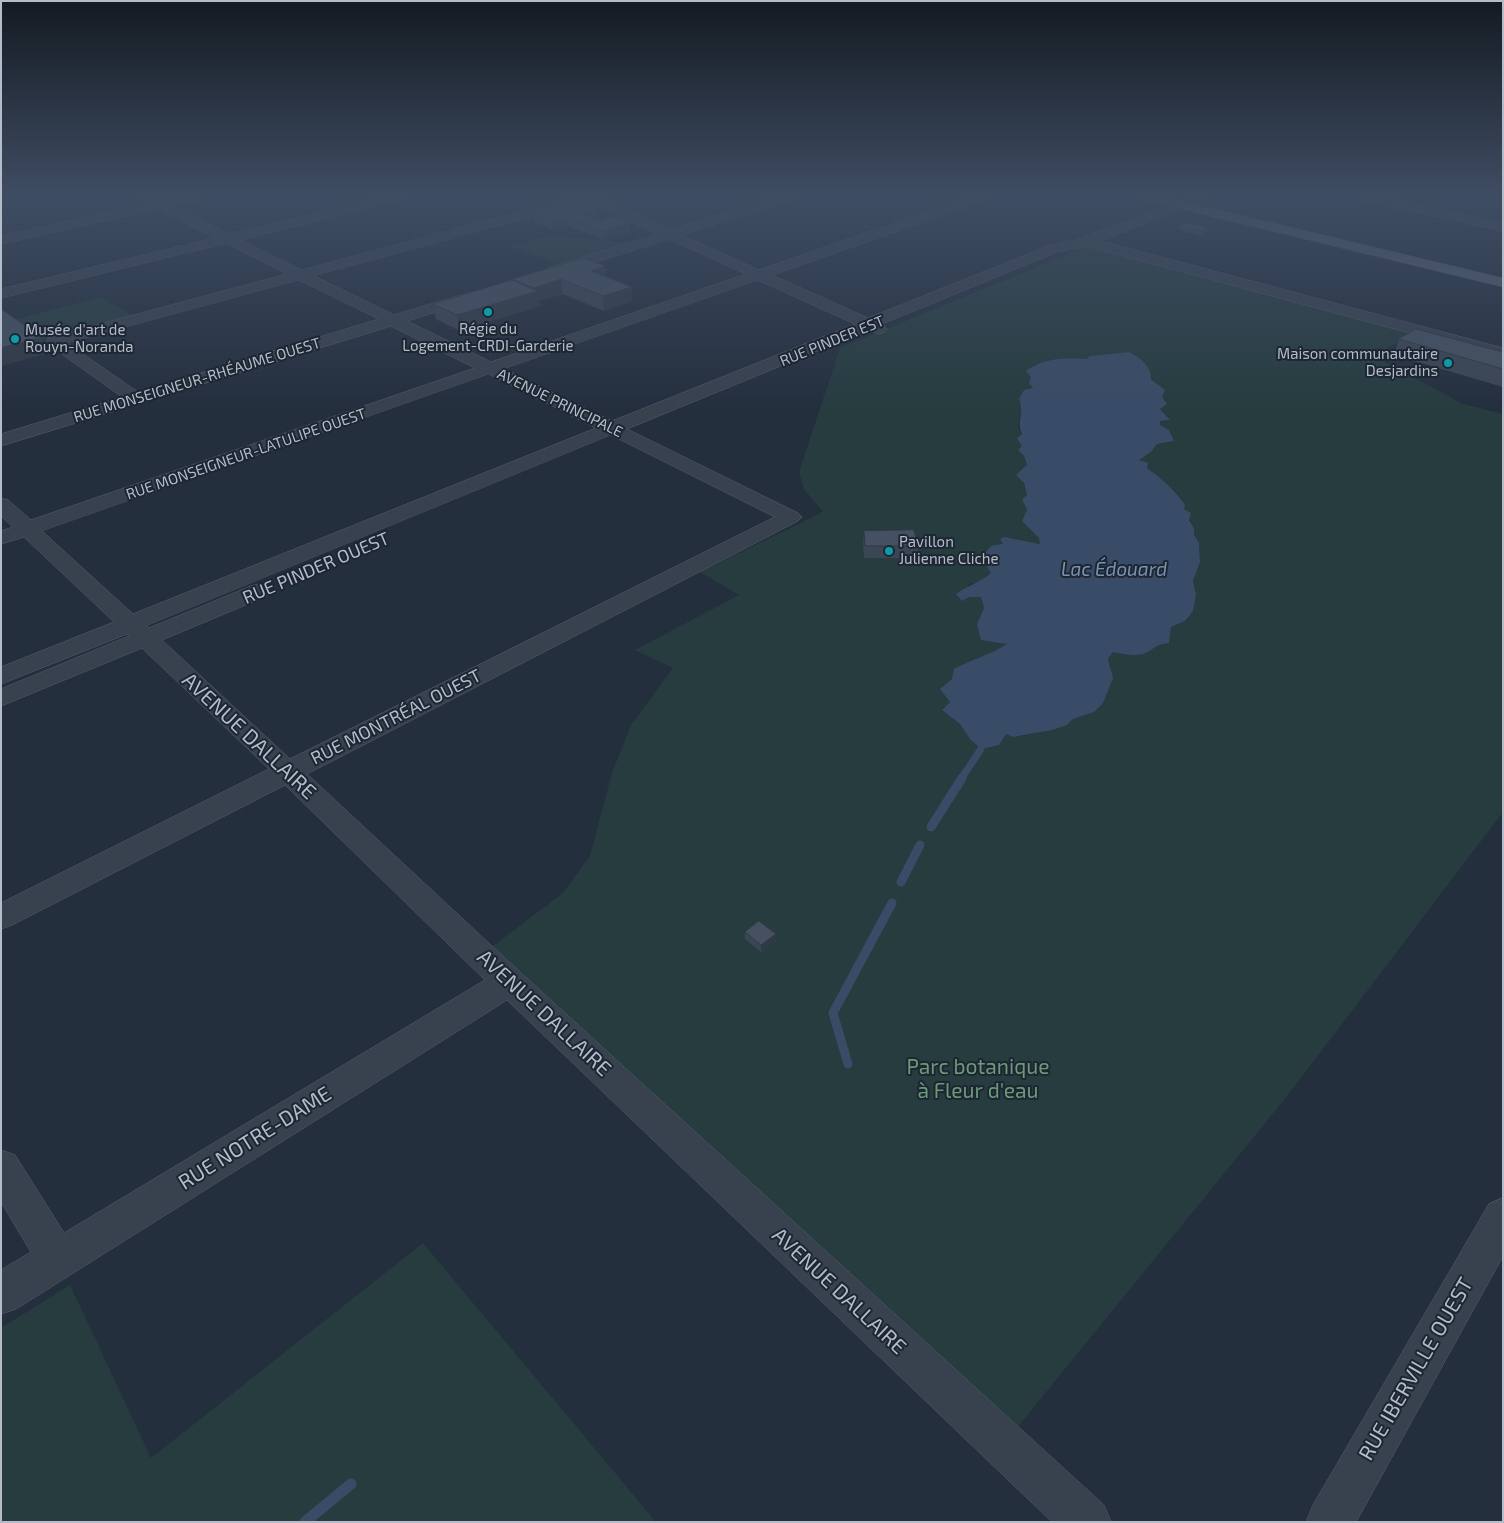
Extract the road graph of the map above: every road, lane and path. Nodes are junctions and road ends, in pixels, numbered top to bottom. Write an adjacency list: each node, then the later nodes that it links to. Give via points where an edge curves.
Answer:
1 (112, 267): 14 (street)
2 (284, 267): 10 (street, AVENUE PRINCIPALE)
3 (329, 267): 10 (street)
4 (565, 267): 11 (street)
5 (740, 267): 12 (street)
6 (785, 267): 12 (street, RUE MONSEIGNEUR-LATULIPE OUEST)
7 (1013, 267): 17 (street, RUE PINDER EST)
8 (1177, 267): 18 (street)
9 (1440, 267): 13 (main road)
10 (300, 275): 16 (street, AVENUE PRINCIPALE); 20 (street, via 54,341)
11 (536, 276)
12 (760, 276): 17 (street); 19 (street, RUE MONSEIGNEUR-LATULIPE OUEST)
13 (1503, 283)
14 (1, 294)
15 (478, 294): 16 (street, RUE MONSEIGNEUR-RHÉAUME OUEST)
16 (393, 320): 19 (street, AVENUE PRINCIPALE); 20 (street, RUE MONSEIGNEUR-RHÉAUME OUEST)
17 (876, 328): 21 (street, RUE PINDER EST)
18 (1503, 353)
19 (491, 369): 21 (street, AVENUE PRINCIPALE); 25 (street, RUE MONSEIGNEUR-LATULIPE OUEST)
20 (136, 399): 22 (street, RUE MONSEIGNEUR-RHÉAUME OUEST)
21 (621, 433): 24 (street, AVENUE PRINCIPALE); 27 (street, RUE PINDER OUEST)
22 (1, 440)
23 (1, 504): 25 (street, AVENUE DALLAIRE)
24 (791, 517): 30 (street, RUE MONTRÉAL OUEST)
25 (28, 529): 26 (street, RUE MONSEIGNEUR-LATULIPE OUEST); 27 (street, AVENUE DALLAIRE)
26 (1, 538)
27 (137, 631): 28 (street, RUE PINDER OUEST); 29 (street, RUE PINDER OUEST); 30 (street, AVENUE DALLAIRE)
28 (1, 676)
29 (1, 698)
30 (287, 772): 31 (street, RUE MONTRÉAL OUEST); 32 (street, AVENUE DALLAIRE)
31 (1, 917)
32 (510, 982): 35 (street, RUE NOTRE-DAME); 37 (street, AVENUE DALLAIRE)
33 (1, 1167): 35 (street)
34 (1503, 1216): 38 (street, RUE IBERVILLE OUEST)
35 (58, 1259): 36 (street, RUE NOTRE-DAME)
36 (1, 1294)
37 (1087, 1522)
38 (1330, 1522)

